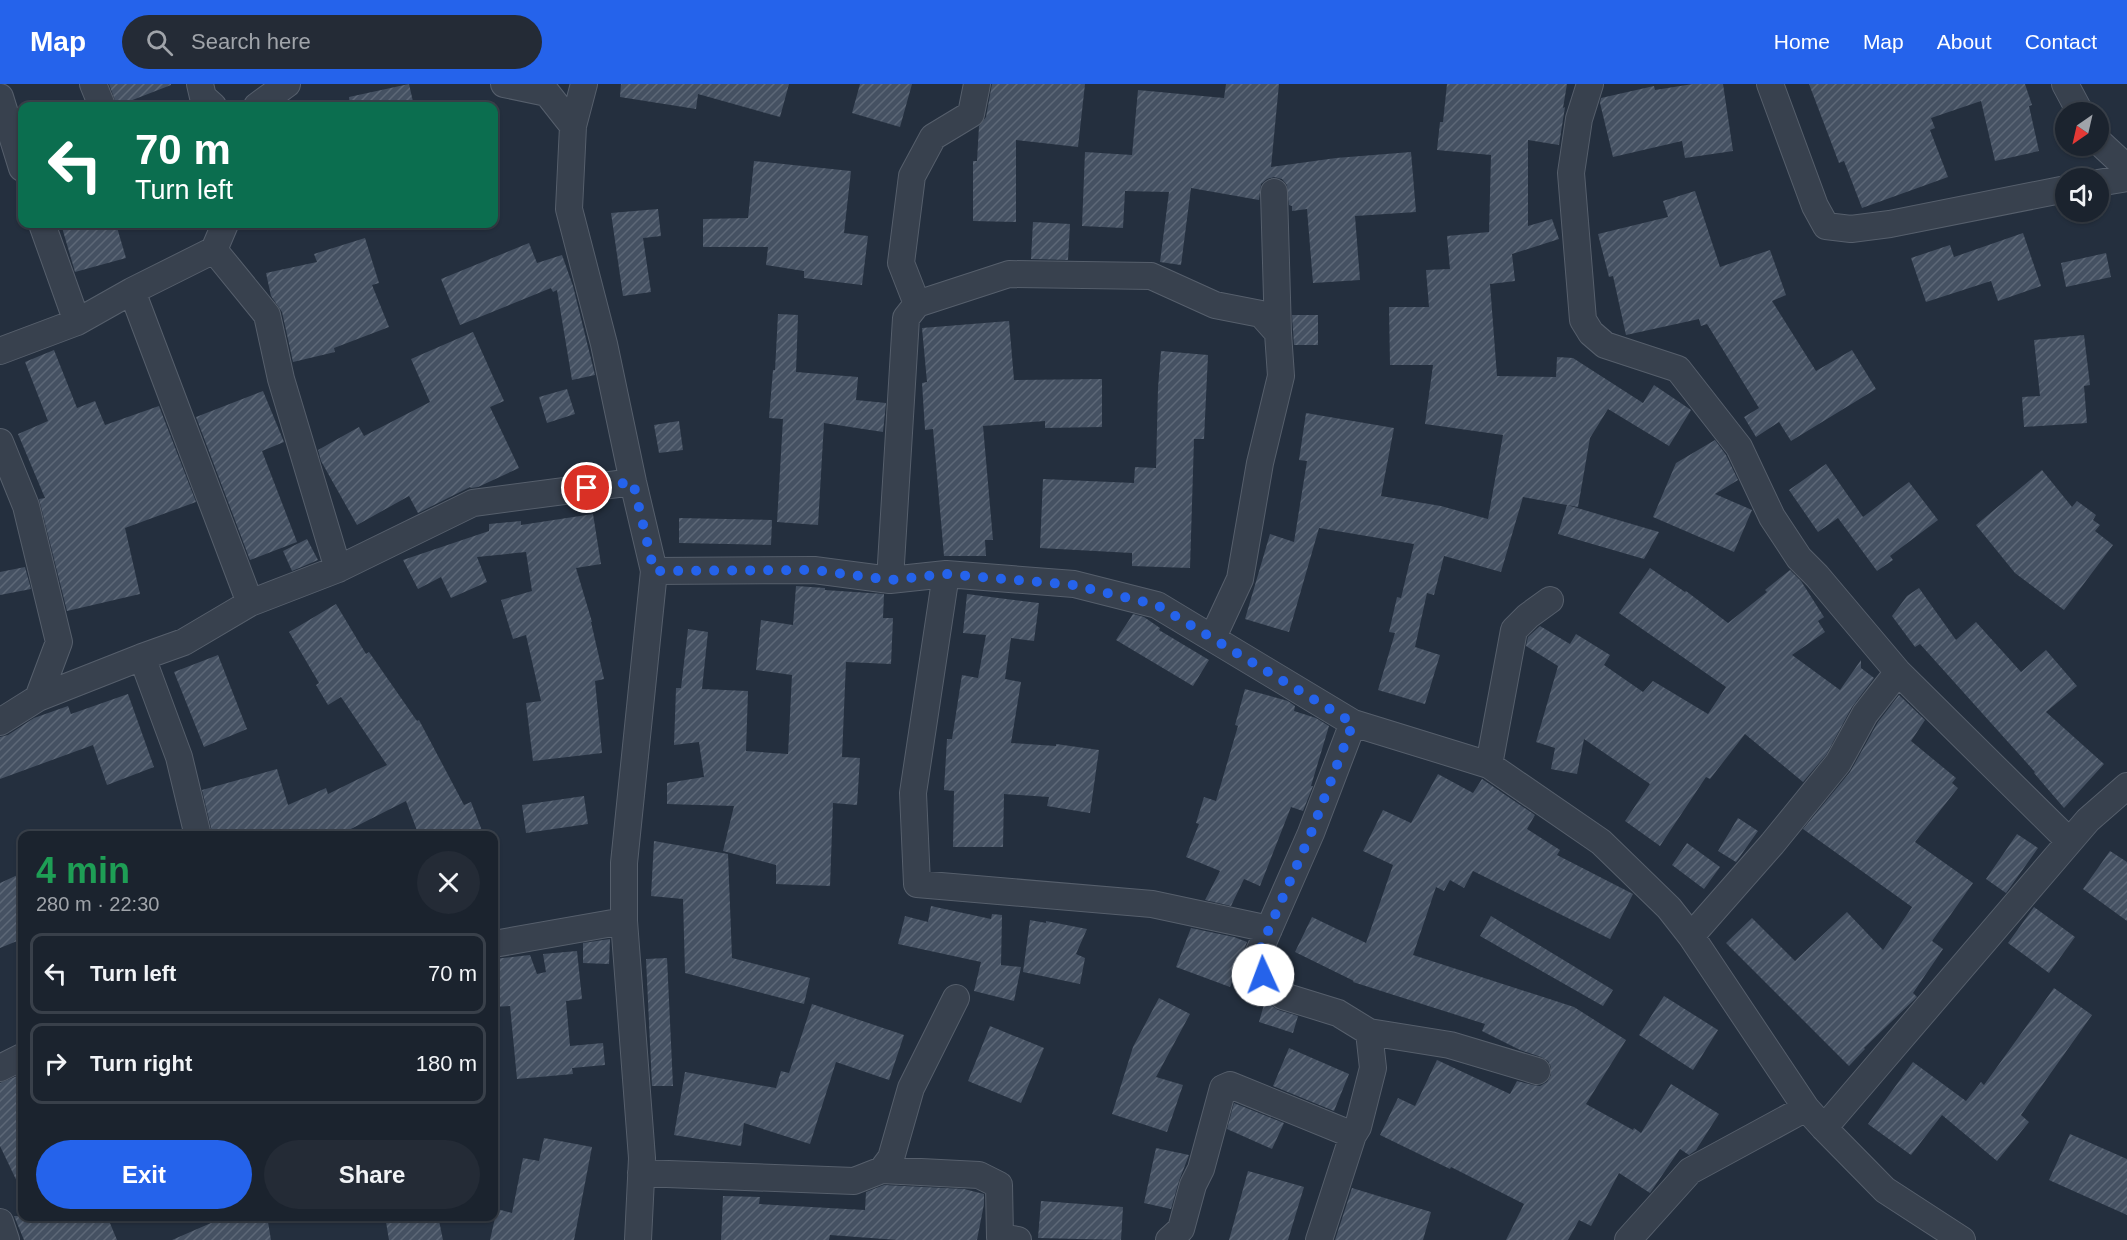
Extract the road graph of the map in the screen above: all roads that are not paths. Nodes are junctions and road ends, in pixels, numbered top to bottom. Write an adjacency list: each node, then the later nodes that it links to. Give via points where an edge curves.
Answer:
1 (93, 84): 11 (street)
2 (200, 84): 12 (street, via 202,97)
3 (286, 84): 13 (street)
4 (504, 84): 15 (street, via 547,93)
5 (584, 84): 15 (street)
6 (977, 84): 27 (street, via 971,114 933,136 912,176 901,263)
7 (1590, 84): 41 (street, via 1578,119 1571,173 1583,320 1605,345 1678,369 1739,447 1772,517 1798,558)
8 (1770, 84): 21 (street, via 1815,206 1826,225 1851,229 1890,224)
9 (2064, 84): 14 (street)
10 (0, 98): 16 (street)
11 (100, 102)
12 (208, 102)
13 (261, 102)
14 (2074, 102)
15 (573, 126): 32 (street, via 569,209 604,344)
16 (18, 149)
17 (2109, 151): 18 (street)
18 (2127, 168)
19 (2127, 178): 20 (street)
20 (2109, 181)
21 (2055, 191)
22 (1274, 192): 29 (street)
23 (43, 228): 28 (street)
24 (223, 228): 25 (street)
25 (214, 250): 26 (street); 33 (street, via 267,315 281,379)
26 (132, 291): 28 (street); 38 (street)
27 (917, 304): 29 (street, via 1009,274 1151,276 1215,305 1261,314); 36 (street, via 906,318)
28 (77, 322): 30 (street)
29 (1278, 333): 39 (street, via 1281,376 1260,463 1240,579)
30 (0, 351)
31 (0, 442): 42 (street, via 26,506 59,642)
32 (633, 482): 33 (street, via 473,503); 34 (street)
33 (338, 569): 38 (street)
34 (654, 571): 36 (street, via 814,570); 49 (street, via 624,863)
35 (946, 574): 36 (street); 39 (street, via 1074,585 1157,605); 50 (street, via 913,793 917,884 1152,904)
36 (890, 580)
37 (1550, 600): 45 (street, via 1514,630)
38 (250, 603): 40 (street, via 184,642)
39 (1213, 637): 44 (street)
40 (142, 657): 42 (street); 47 (street, via 179,757)
41 (1898, 672): 48 (street); 51 (street, via 1865,714 1838,763)
42 (38, 698): 43 (street)
43 (0, 722)
44 (1353, 723): 45 (street); 50 (street)
45 (1490, 765): 51 (street, via 1600,842 1669,908)
46 (2127, 786): 48 (street)
47 (197, 831)
48 (2069, 841): 59 (street)
49 (624, 921): 52 (street); 62 (street)
50 (1269, 928): 54 (street, via 1258,954 1269,984 1283,996 1338,1013)
51 (1691, 936): 58 (street)
52 (498, 943)
53 (956, 998): 61 (street, via 911,1088 891,1158)
54 (1369, 1032): 57 (street, via 1450,1045); 60 (street, via 1373,1068)
55 (18, 1059): 56 (street)
56 (0, 1068)
57 (1536, 1071)
58 (1806, 1108): 59 (street); 69 (street, via 1690,1171)
59 (1824, 1128): 70 (street, via 1885,1190)
60 (1353, 1135): 67 (street, via 1230,1085 1223,1088 1181,1229); 68 (street)
61 (882, 1170): 62 (street, via 854,1181); 66 (street, via 979,1175 999,1185 1000,1237)
62 (641, 1173): 65 (street)
63 (0, 1222): 64 (street)
64 (6, 1240)
65 (638, 1240)
66 (1018, 1240)
67 (1169, 1240)
68 (1319, 1240)
69 (1628, 1240)
70 (1962, 1240)

